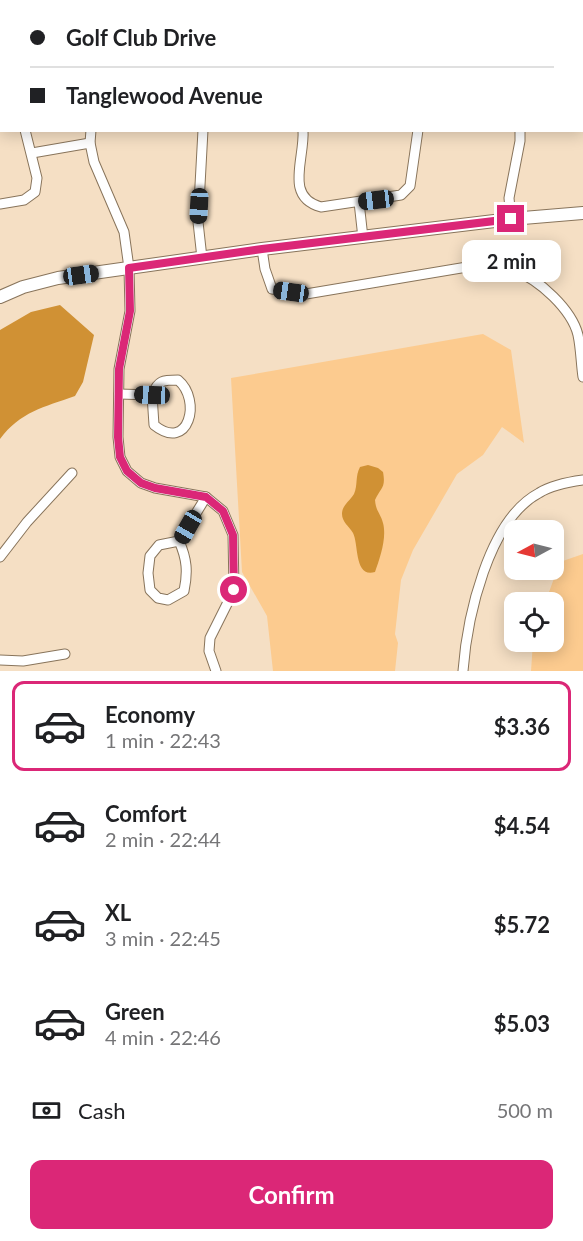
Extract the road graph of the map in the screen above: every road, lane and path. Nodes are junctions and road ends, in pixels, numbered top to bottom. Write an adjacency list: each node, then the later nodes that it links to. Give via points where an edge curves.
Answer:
1 (26, 132): 8 (street)
2 (91, 132): 7 (street)
3 (203, 132): 15 (street, via 198,222)
4 (303, 132): 9 (street, via 298,180 301,194 309,204 321,207)
5 (418, 132): 9 (street, via 410,186 401,195)
6 (520, 132): 12 (street, via 509,198)
7 (90, 143): 8 (street); 16 (street, via 94,162 124,232)
8 (32, 153): 10 (street, via 37,178 35,192 24,200)
9 (359, 202): 13 (street)
10 (0, 204)
11 (583, 213): 12 (street)
12 (511, 219): 13 (street)
13 (363, 238): 14 (street)
14 (262, 249): 15 (street); 18 (street, via 272,289 306,294 473,266 516,271 558,301 578,334)
15 (202, 258): 16 (street)
16 (129, 268): 17 (street, via 58,278); 19 (street, via 130,311 122,348)
17 (0, 297)
18 (583, 377)
19 (119, 394): 20 (street); 23 (street, via 120,457 127,471 148,486)
20 (152, 395): 20 (street, via 154,425 163,432 182,430 190,416 185,386 178,380 164,380)
21 (72, 473): 25 (street)
22 (583, 480): 29 (street, via 537,494 508,519 478,591)
23 (206, 497): 24 (street); 28 (street, via 223,511 233,535 234,590 210,638 209,651)
24 (180, 542): 24 (street, via 159,545 150,556 150,590 158,598 168,600 184,591 188,574)
25 (0, 557)
26 (65, 654): 27 (street, via 23,661)
27 (0, 660)
28 (216, 671)
29 (463, 671)

